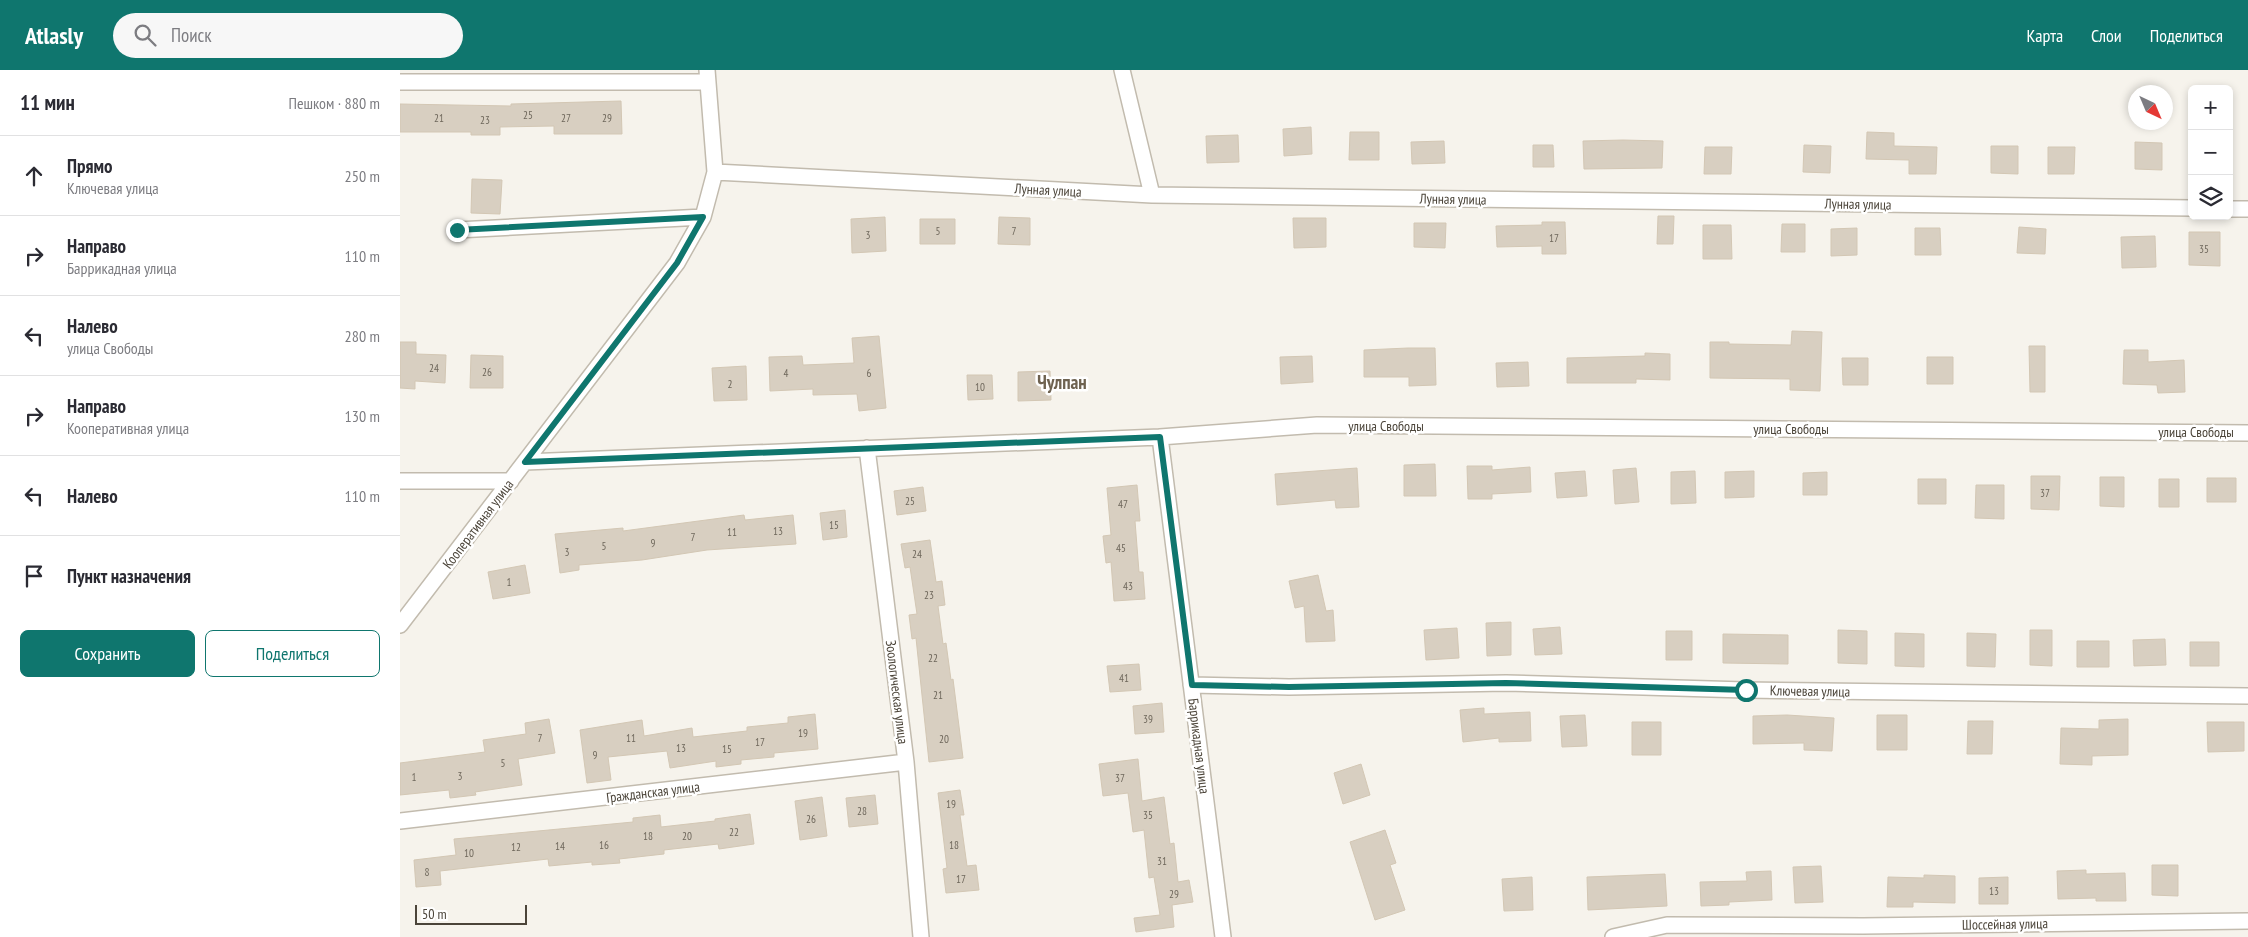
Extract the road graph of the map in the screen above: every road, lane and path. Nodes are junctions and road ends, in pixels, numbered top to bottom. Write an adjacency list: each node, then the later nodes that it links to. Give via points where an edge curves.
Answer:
1 (1122, 70): 5 (street)
2 (707, 76): 3 (street); 4 (street, Кооперативная улица)
3 (400, 82)
4 (715, 172): 5 (street, Лунная улица); 9 (street, Кооперативная улица)
5 (1152, 195): 6 (street, Лунная улица)
6 (2188, 208)
7 (2233, 208): 8 (street)
8 (2248, 209)
9 (703, 217): 10 (street); 14 (street, Кооперативная улица, via 677,263)
10 (457, 230)
11 (2248, 433): 12 (street, улица Свободы, via 1317,425)
12 (1160, 437): 13 (street, улица Свободы); 18 (street, Баррикадная улица)
13 (867, 448): 14 (street, улица Свободы); 20 (street, Зоологическая улица)
14 (525, 462): 16 (street, Кооперативная улица)
15 (400, 480): 16 (street)
16 (511, 481): 17 (street, Кооперативная улица)
17 (400, 625)
18 (1192, 685): 19 (street, Ключевая улица, via 1289,687 1506,683 1746,690); 24 (street, Баррикадная улица)
19 (2248, 696)
20 (906, 762): 21 (street, Гражданская улица); 23 (street, Зоологическая улица)
21 (400, 821)
22 (2248, 921): 25 (street, Шоссейная улица, via 1667,925)
23 (921, 937)
24 (1223, 937)
25 (1613, 937)

